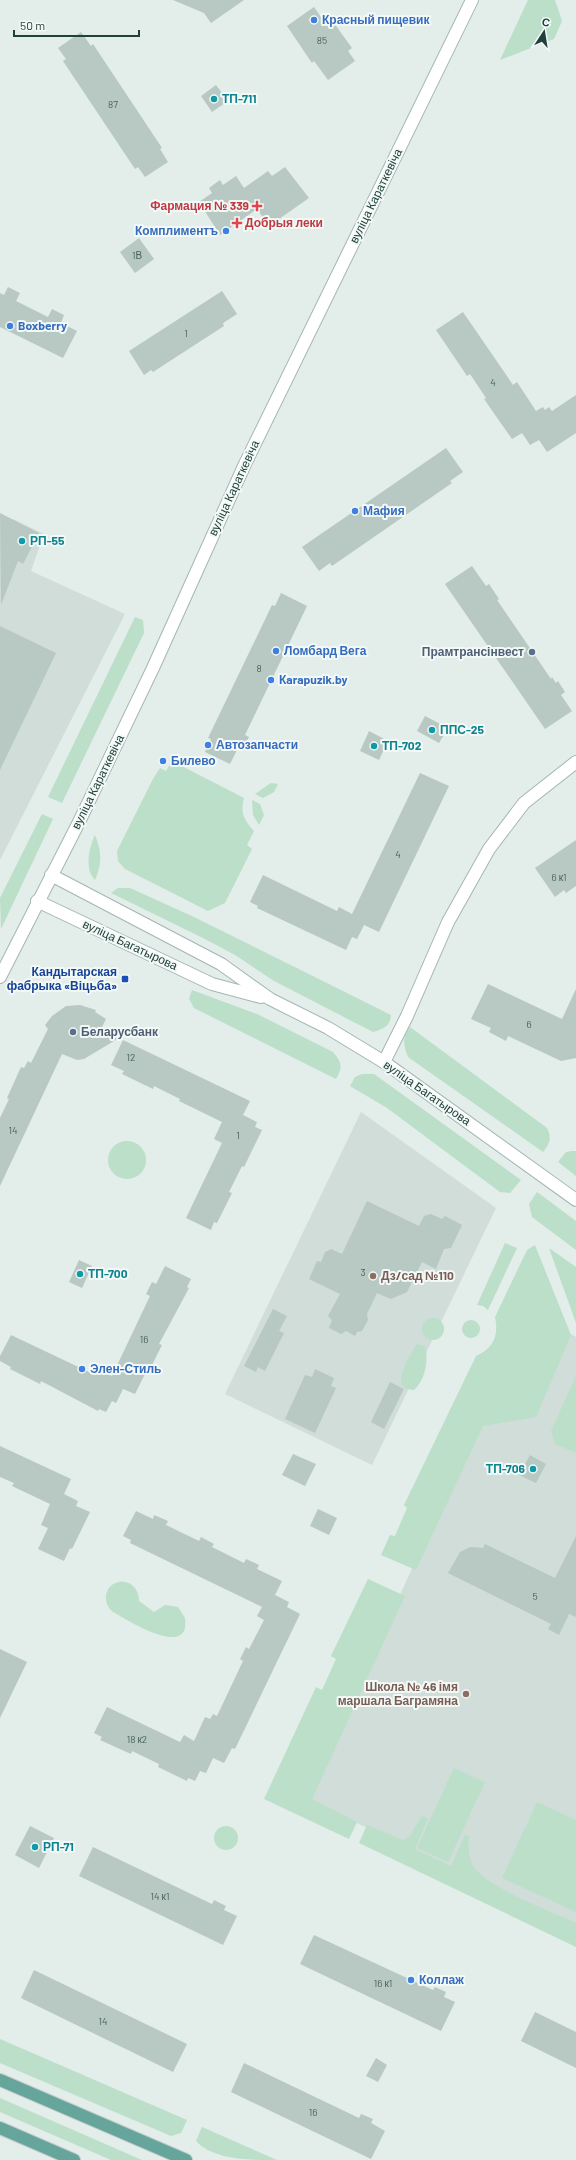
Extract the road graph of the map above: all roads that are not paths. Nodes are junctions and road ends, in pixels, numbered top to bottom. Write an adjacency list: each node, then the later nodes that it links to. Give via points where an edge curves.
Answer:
1 (472, 0): 3 (street, вуліца Караткевіча, via 245,464 152,668)
2 (576, 762): 7 (street, via 524,803 488,849 448,922)
3 (51, 875): 4 (street, вуліца Караткевіча); 6 (street, вуліца Багатырова, via 221,964)
4 (37, 902): 5 (street, вуліца Караткевіча); 6 (street, вуліца Багатырова, via 212,984)
5 (0, 977)
6 (270, 999): 7 (street, вуліца Багатырова, via 328,1028)
7 (384, 1062): 8 (street, вуліца Багатырова)
8 (576, 1200)
9 (0, 2080): 12 (main road)
10 (0, 2128): 11 (main road)
11 (74, 2160)
12 (183, 2160)

